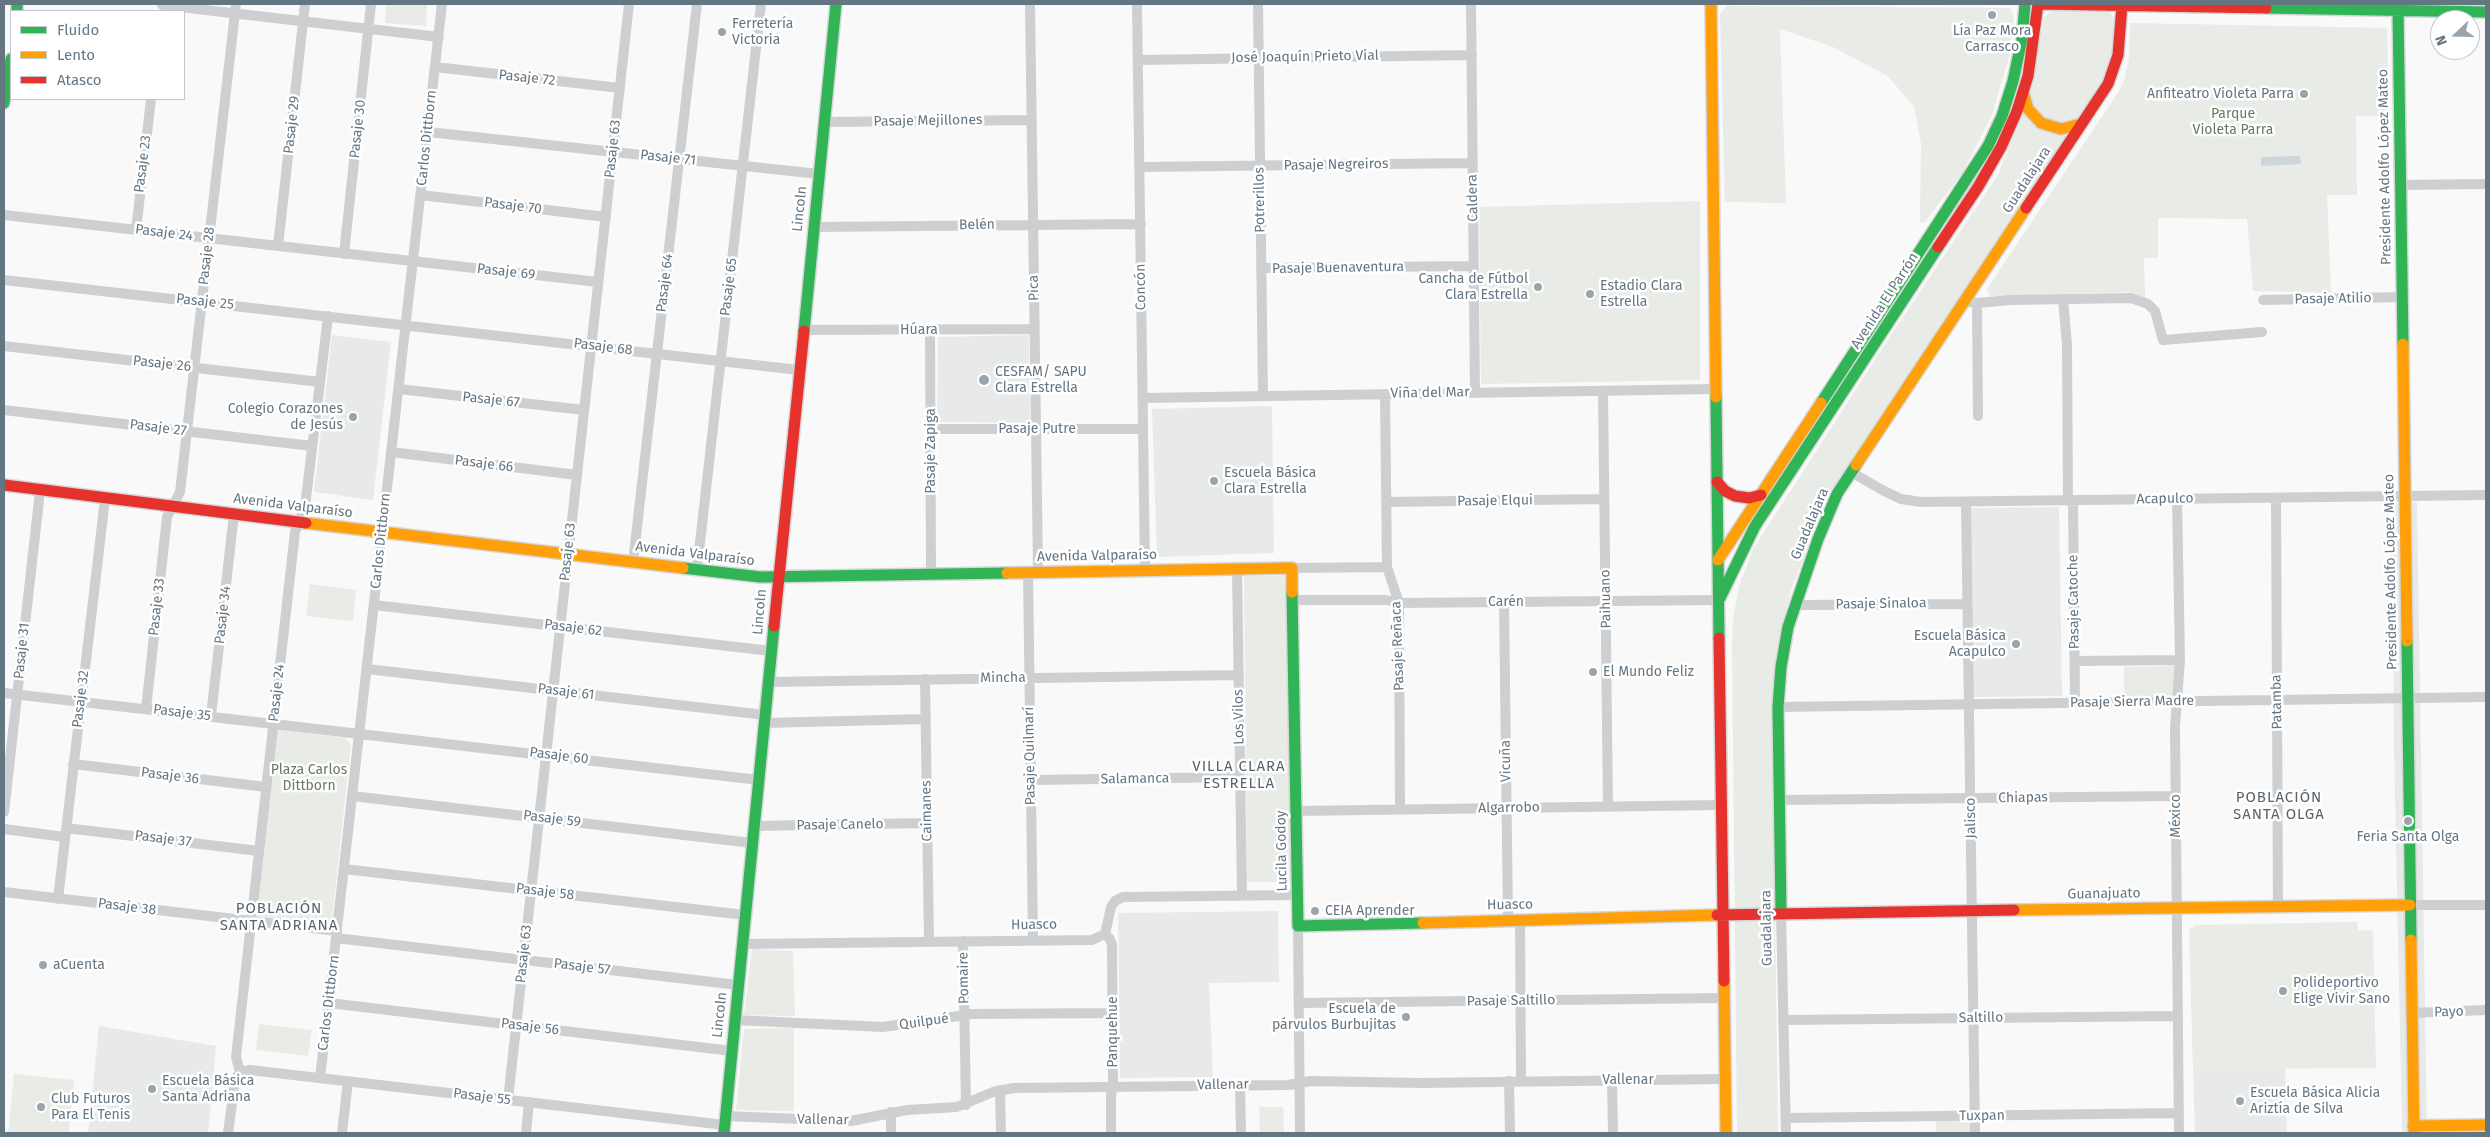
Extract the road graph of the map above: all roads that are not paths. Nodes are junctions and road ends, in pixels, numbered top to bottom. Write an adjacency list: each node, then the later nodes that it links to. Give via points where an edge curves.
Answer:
1 (305, 4): 20 (street, Pasaje 29)
2 (371, 4): 21 (street, Pasaje 30)
3 (442, 4): 22 (street, Carlos Dittborn)
4 (629, 4): 28 (street, Pasaje 63)
5 (697, 4): 37 (street, Pasaje 64)
6 (761, 4): 39 (street, Pasaje 65)
7 (836, 4): 33 (street, Lincoln)
8 (1030, 4): 32 (street, Pica)
9 (1137, 4): 25 (street, Concón)
10 (1258, 4): 24 (street, Potrerillos)
11 (1471, 4): 23 (street, Caldera)
12 (1711, 4): 80 (street)
13 (2025, 4): 100 (street, Avenida El Parrón, via 2013,81 1988,146)
14 (2039, 4): 15 (street); 29 (street, Avenida El Parrón)
15 (2122, 5): 18 (street); 34 (street, Guadalajara, via 2116,64 2108,84)
16 (162, 7): 17 (street)
17 (235, 8): 20 (street); 52 (street, Pasaje 28)
18 (2398, 10): 19 (street); 44 (street, Presidente Adolfo López Mateo)
19 (2486, 12)
20 (303, 21): 21 (street); 53 (street, Pasaje 29)
21 (368, 28): 22 (street); 54 (street, Pasaje 30)
22 (439, 36): 27 (street, Carlos Dittborn)
23 (1472, 55): 24 (street, José Joaquín Prieto Vial); 38 (street, Caldera)
24 (1258, 58): 25 (street, José Joaquín Prieto Vial); 40 (street, Potrerillos)
25 (1138, 60): 41 (street, Concón)
26 (10, 65): 31 (street)
27 (435, 68): 28 (street, Pasaje 72); 35 (street, Carlos Dittborn)
28 (620, 88): 36 (street, Pasaje 63)
29 (2023, 92): 34 (street, via 2028,109 2041,123 2061,129); 126 (street, Avenida El Parrón, via 2010,129 1990,167 1755,526)
30 (151, 100): 51 (street, Pasaje 23)
31 (4, 103)
32 (1032, 120): 33 (street, Pasaje Mejillones); 49 (street, Pica)
33 (824, 122): 42 (street, Lincoln)
34 (2081, 124): 62 (street, Guadalajara)
35 (428, 132): 36 (street, Pasaje 71); 45 (street, Carlos Dittborn)
36 (613, 152): 37 (street, Pasaje 71); 47 (street, Pasaje 63)
37 (679, 159): 39 (street, Pasaje 71); 74 (street, Pasaje 64)
38 (1473, 163): 40 (street, Pasaje Negreiros); 56 (street, Caldera)
39 (743, 166): 42 (street, Pasaje 71); 75 (street, Pasaje 65)
40 (1260, 166): 41 (street, Pasaje Negreiros); 57 (street, Potrerillos)
41 (1140, 168): 48 (street, Concón)
42 (819, 174): 50 (street, Lincoln)
43 (2486, 184): 44 (street)
44 (2401, 185): 60 (street, Presidente Adolfo López Mateo)
45 (421, 195): 47 (street, Pasaje 70); 55 (street, Carlos Dittborn)
46 (4, 215): 51 (street, Pasaje 24)
47 (606, 217): 59 (street, Pasaje 63)
48 (1140, 224): 49 (street, Belén); 85 (street, Concón)
49 (1033, 225): 50 (street, Belén); 68 (street, Pica)
50 (813, 227): 69 (street, Lincoln)
51 (136, 230): 52 (street, Pasaje 24)
52 (209, 238): 53 (street, Pasaje 24); 64 (street, Pasaje 28)
53 (278, 246): 54 (street, Pasaje 24)
54 (344, 254): 55 (street, Pasaje 24)
55 (413, 262): 59 (street, Pasaje 69); 67 (street, Carlos Dittborn)
56 (1474, 266): 57 (street, Pasaje Buenaventura); 82 (street, Caldera)
57 (1261, 268): 84 (street, Potrerillos)
58 (4, 280): 64 (street, Pasaje 25)
59 (598, 282): 73 (street, Pasaje 63)
60 (2402, 297): 63 (street, Pasaje Atilio); 102 (street, Presidente Adolfo López Mateo)
61 (2063, 299): 65 (street); 71 (street, via 2131,298 2148,304 2156,311 2163,340); 107 (street, Pasaje Catoche)
62 (1964, 300): 65 (street); 95 (street, Guadalajara)
63 (2263, 300)
64 (202, 302): 66 (street, Pasaje 25); 76 (street, Pasaje 28)
65 (1977, 303): 88 (street)
66 (328, 316): 67 (street, Pasaje 25); 78 (street, Pasaje 24)
67 (406, 325): 73 (street, Pasaje 68); 79 (street, Carlos Dittborn)
68 (1034, 329): 70 (street, Húara); 90 (street, Pica)
69 (803, 330): 70 (street, Húara); 77 (street, Lincoln)
70 (930, 330): 89 (street, Pasaje Zapiga)
71 (2262, 332)
72 (4, 346): 76 (street, Pasaje 26)
73 (591, 346): 74 (street, Pasaje 68); 87 (street, Pasaje 63)
74 (657, 354): 75 (street, Pasaje 68); 116 (street, Pasaje 64)
75 (720, 361): 77 (street, Pasaje 68); 119 (street, Pasaje 65)
76 (194, 368): 78 (street, Pasaje 26); 92 (street, Pasaje 28)
77 (799, 370): 124 (street, Lincoln)
78 (320, 382): 93 (street, Pasaje 24)
79 (398, 389): 87 (street, Pasaje 67); 94 (street, Carlos Dittborn)
80 (1716, 389): 81 (street, Viña del Mar); 97 (street)
81 (1603, 391): 82 (street, Viña del Mar); 105 (street, Paihuano)
82 (1475, 393): 83 (street, Viña del Mar)
83 (1385, 394): 84 (street, Viña del Mar); 108 (street, Pasaje Reñaca)
84 (1263, 396): 85 (street, Viña del Mar)
85 (1143, 398): 91 (street, Concón)
86 (4, 410): 92 (street, Pasaje 27)
87 (584, 410): 96 (street, Pasaje 63)
88 (1978, 416)
89 (930, 429): 90 (street, Pasaje Putre); 123 (street, Pasaje Zapiga)
90 (1036, 429): 91 (street, Pasaje Putre); 122 (street, Pica)
91 (1143, 429): 121 (street, Concón)
92 (187, 431): 93 (street, Pasaje 27); 110 (street, Pasaje 28, via 180,492)
93 (312, 446): 112 (street, Pasaje 24, via 305,507)
94 (392, 452): 96 (street, Pasaje 66); 113 (street, Carlos Dittborn)
95 (1851, 472): 109 (street, Acapulco, via 1884,492 1901,498 1921,502); 132 (street, Guadalajara, via 1829,512)
96 (577, 475): 114 (street, Pasaje 63)
97 (1717, 482): 100 (street, via 1740,498); 115 (street)
98 (4, 484): 99 (street, Avenida Valparaíso)
99 (40, 491): 104 (street, Avenida Valparaíso); 144 (street, Pasaje 31)
100 (1761, 495): 115 (street, Avenida El Parrón)
101 (2486, 495): 102 (street, Acapulco)
102 (2404, 496): 103 (street, Acapulco); 146 (street, Presidente Adolfo López Mateo)
103 (2276, 498): 106 (street, Acapulco); 147 (street, Patamba)
104 (104, 499): 110 (street, Avenida Valparaíso); 149 (street, Pasaje 32)
105 (1604, 499): 108 (street, Pasaje Elqui); 127 (street, Paihuano)
106 (2177, 499): 107 (street, Acapulco); 135 (street, México)
107 (2070, 501): 109 (street, Acapulco); 136 (street, Pasaje Catoche)
108 (1386, 502): 117 (street, Pasaje Reñaca)
109 (1966, 502): 130 (street, Jalisco)
110 (173, 507): 111 (street, Avenida Valparaíso); 153 (street, Pasaje 33, via 167,517)
111 (234, 514): 112 (street, Avenida Valparaíso); 154 (street, Pasaje 34)
112 (299, 522): 113 (street, Avenida Valparaíso); 157 (street, Pasaje 24, via 295,532)
113 (382, 532): 114 (street, Avenida Valparaíso); 131 (street, Carlos Dittborn)
114 (568, 554): 116 (street, Avenida Valparaíso); 133 (street, Pasaje 63)
115 (1718, 560): 126 (street)
116 (633, 562): 119 (street, Avenida Valparaíso)
117 (1387, 567): 118 (street, Avenida Valparaíso); 129 (street, Pasaje Reñaca)
118 (1292, 568): 120 (street, Avenida Valparaíso); 125 (street, Lucila Godoy)
119 (697, 569): 124 (street, Avenida Valparaíso, via 760,577)
120 (1237, 569): 121 (street, Avenida Valparaíso); 138 (street, Los Vilos)
121 (1145, 570): 122 (street, Avenida Valparaíso)
122 (1033, 572): 123 (street, Avenida Valparaíso); 139 (street, Pasaje Quilmarí)
123 (932, 573): 124 (street, Avenida Valparaíso)
124 (778, 576): 134 (street, Lincoln)
125 (1293, 600): 129 (street, Carén, via 1386,600); 173 (street, Lucila Godoy)
126 (1719, 600): 127 (street, Carén); 169 (street)
127 (1606, 601): 128 (street, Carén); 170 (street, Paihuano)
128 (1504, 602): 129 (street, Carén); 171 (street, Vicuña)
129 (1399, 603): 172 (street, Pasaje Reñaca)
130 (1967, 604): 132 (street, Pasaje Sinaloa); 151 (street, Jalisco)
131 (374, 605): 133 (street, Pasaje 62); 137 (street, Carlos Dittborn)
132 (1795, 605): 152 (street, Guadalajara, via 1782,658)
133 (560, 627): 134 (street, Pasaje 62); 142 (street, Pasaje 63)
134 (771, 651): 141 (street, Lincoln)
135 (2180, 660): 136 (street); 148 (street, México)
136 (2075, 661): 150 (street, Pasaje Catoche)
137 (367, 669): 142 (street, Pasaje 61); 158 (street, Carlos Dittborn)
138 (1238, 674): 139 (street, Mincha); 161 (street, Los Vilos)
139 (1030, 678): 140 (street, Mincha); 163 (street, Pasaje Quilmarí)
140 (925, 679): 141 (street, Mincha); 156 (street, Caimanes)
141 (768, 682): 155 (street, Lincoln)
142 (553, 691): 155 (street, Pasaje 61); 159 (street, Pasaje 63)
143 (4, 693): 144 (street, Pasaje 35)
144 (17, 694): 149 (street, Pasaje 35); 174 (street, Pasaje 31)
145 (2486, 697): 146 (street, Pasaje Sierra Madre)
146 (2407, 698): 147 (street, Pasaje Sierra Madre); 188 (street, Presidente Adolfo López Mateo)
147 (2277, 700): 148 (street, Pasaje Sierra Madre); 190 (street, Patamba)
148 (2177, 701): 150 (street, Pasaje Sierra Madre); 166 (street, México)
149 (81, 702): 153 (street, Pasaje 35); 160 (street, Pasaje 32)
150 (2076, 703): 151 (street, Pasaje Sierra Madre)
151 (1969, 704): 152 (street, Pasaje Sierra Madre); 167 (street, Jalisco)
152 (1778, 707): 168 (street, Guadalajara)
153 (146, 709): 154 (street, Pasaje 35)
154 (211, 716): 157 (street, Pasaje 35)
155 (764, 719): 156 (street, Pasaje 61); 162 (street, Lincoln)
156 (926, 719): 176 (street, Caimanes)
157 (274, 723): 158 (street, Pasaje 35); 164 (street, Pasaje 24)
158 (360, 733): 159 (street, Pasaje 60); 165 (street, Carlos Dittborn)
159 (546, 755): 162 (street, Pasaje 60); 175 (street, Pasaje 63)
160 (74, 764): 164 (street, Pasaje 36); 179 (street, Pasaje 32)
161 (1240, 777): 163 (street, Salamanca); 185 (street, Los Vilos)
162 (759, 780): 177 (street, Lincoln)
163 (1031, 780): 202 (street, Pasaje Quilmarí)
164 (266, 787): 181 (street, Pasaje 24)
165 (352, 796): 175 (street, Pasaje 59); 182 (street, Carlos Dittborn)
166 (2176, 796): 167 (street, Chiapas); 191 (street, México)
167 (1970, 798): 168 (street, Chiapas); 192 (street, Jalisco)
168 (1780, 800): 193 (street, Guadalajara)
169 (1721, 805): 170 (street, Algarrobo); 195 (street)
170 (1608, 807): 171 (street, Algarrobo)
171 (1507, 808): 172 (street, Algarrobo); 196 (street, Vicuña)
172 (1400, 810): 173 (street, Algarrobo)
173 (1296, 811): 186 (street, Lucila Godoy)
174 (4, 812)
175 (539, 818): 180 (street, Pasaje 59); 183 (street, Pasaje 63)
176 (927, 823): 177 (street, Pasaje Canelo); 203 (street, Caimanes)
177 (754, 826): 180 (street, Lincoln)
178 (4, 829): 179 (street, Pasaje 37)
179 (66, 832): 181 (street, Pasaje 37); 187 (street, Pasaje 32)
180 (752, 843): 194 (street, Lincoln)
181 (259, 851): 198 (street, Pasaje 24)
182 (344, 869): 183 (street, Pasaje 58); 200 (street, Carlos Dittborn)
183 (531, 891): 194 (street, Pasaje 58); 206 (street, Pasaje 63)
184 (4, 892): 187 (street, Pasaje 38)
185 (1242, 895): 186 (street); 201 (street, via 1123,897 1111,907)
186 (1297, 895): 199 (street, Lucila Godoy)
187 (58, 899): 198 (street, Pasaje 38)
188 (2410, 905): 189 (street, Guanajuato); 190 (street, Guanajuato); 214 (street, Presidente Adolfo López Mateo)
189 (2486, 905)
190 (2278, 907): 191 (street, Guanajuato)
191 (2176, 908): 192 (street, Guanajuato); 216 (street, México)
192 (1972, 911): 193 (street, Guanajuato); 217 (street, Jalisco)
193 (1781, 913): 195 (street, Guanajuato); 219 (street, Guadalajara)
194 (745, 915): 205 (street, Lincoln)
195 (1723, 915): 197 (street, Huasco); 208 (street)
196 (1508, 920): 197 (street, Huasco); 199 (street, Huasco)
197 (1520, 920): 209 (street)
198 (251, 921): 200 (street, Pasaje 57); 222 (street, Pasaje 24, via 236,1057)
199 (1298, 926): 211 (street, Lucila Godoy)
200 (337, 934): 206 (street, Pasaje 57); 210 (street, Carlos Dittborn)
201 (1105, 934): 202 (street, Huasco, via 1092,940); 213 (street, Panquehue, via 1112,945)
202 (1033, 940): 204 (street, Huasco)
203 (929, 942): 204 (street, Huasco); 205 (street, Huasco)
204 (963, 942): 215 (street, Pomaire)
205 (742, 944): 207 (street, Lincoln)
206 (523, 960): 207 (street, Pasaje 57); 220 (street, Pasaje 63)
207 (738, 985): 218 (street, Lincoln)
208 (1724, 998): 209 (street, Pasaje Saltillo); 225 (street)
209 (1520, 1000): 211 (street, Pasaje Saltillo); 228 (street)
210 (329, 1003): 220 (street, Pasaje 56); 223 (street, Carlos Dittborn)
211 (1299, 1003): 229 (street, Lucila Godoy)
212 (2486, 1010): 214 (street, Payo)
213 (1113, 1013): 215 (street, Quilpué); 231 (street, Panquehue)
214 (2411, 1013): 242 (street, Presidente Adolfo López Mateo)
215 (964, 1015): 218 (street, Quilpué, via 883,1027); 235 (street, Pomaire)
216 (2178, 1016): 217 (street, Saltillo); 237 (street, México)
217 (1973, 1018): 219 (street, Saltillo); 238 (street, Jalisco)
218 (735, 1020): 221 (street, Lincoln)
219 (1783, 1020): 239 (street, Guadalajara)
220 (516, 1025): 221 (street, Pasaje 56); 233 (street, Pasaje 63)
221 (732, 1051): 240 (street, Lincoln)
222 (240, 1072): 223 (street, Pasaje 55, via 250,1070); 244 (street, via 235,1080)
223 (320, 1078): 226 (street, Pasaje 55)
224 (1612, 1080): 225 (street, Vallenar); 228 (street, Vallenar); 253 (street)
225 (1725, 1080): 254 (street)
226 (348, 1081): 233 (street, Pasaje 55); 245 (street)
227 (1509, 1081): 228 (street, Vallenar); 229 (street, Vallenar, via 1411,1083 1344,1080); 252 (street)
228 (1521, 1081)
229 (1300, 1083): 230 (street, Vallenar); 251 (street, Lucila Godoy)
230 (1240, 1084): 231 (street, Vallenar); 250 (street)
231 (1113, 1086): 232 (street, Vallenar); 249 (street, Panquehue)
232 (1000, 1090): 235 (street, Vallenar); 248 (street)
233 (508, 1100): 234 (street, Pasaje 55)
234 (529, 1102): 240 (street, Pasaje 55); 246 (street)
235 (966, 1105): 236 (street, Vallenar)
236 (891, 1112): 240 (street, Vallenar, via 840,1122); 247 (street)
237 (2179, 1113): 238 (street, Tuxpan); 257 (street, México)
238 (1975, 1116): 239 (street, Tuxpan); 256 (street, Jalisco)
239 (1786, 1118): 255 (street, Guadalajara)
240 (725, 1125)
241 (2486, 1125): 243 (street)
242 (2413, 1129): 243 (street)
243 (2448, 1129)
244 (228, 1133)
245 (342, 1133)
246 (526, 1133)
247 (891, 1133)
248 (1001, 1133)
249 (1111, 1133)
250 (1241, 1133)
251 (1300, 1133)
252 (1510, 1133)
253 (1613, 1133)
254 (1726, 1133)
255 (1786, 1133)
256 (1975, 1133)
257 (2179, 1133)

